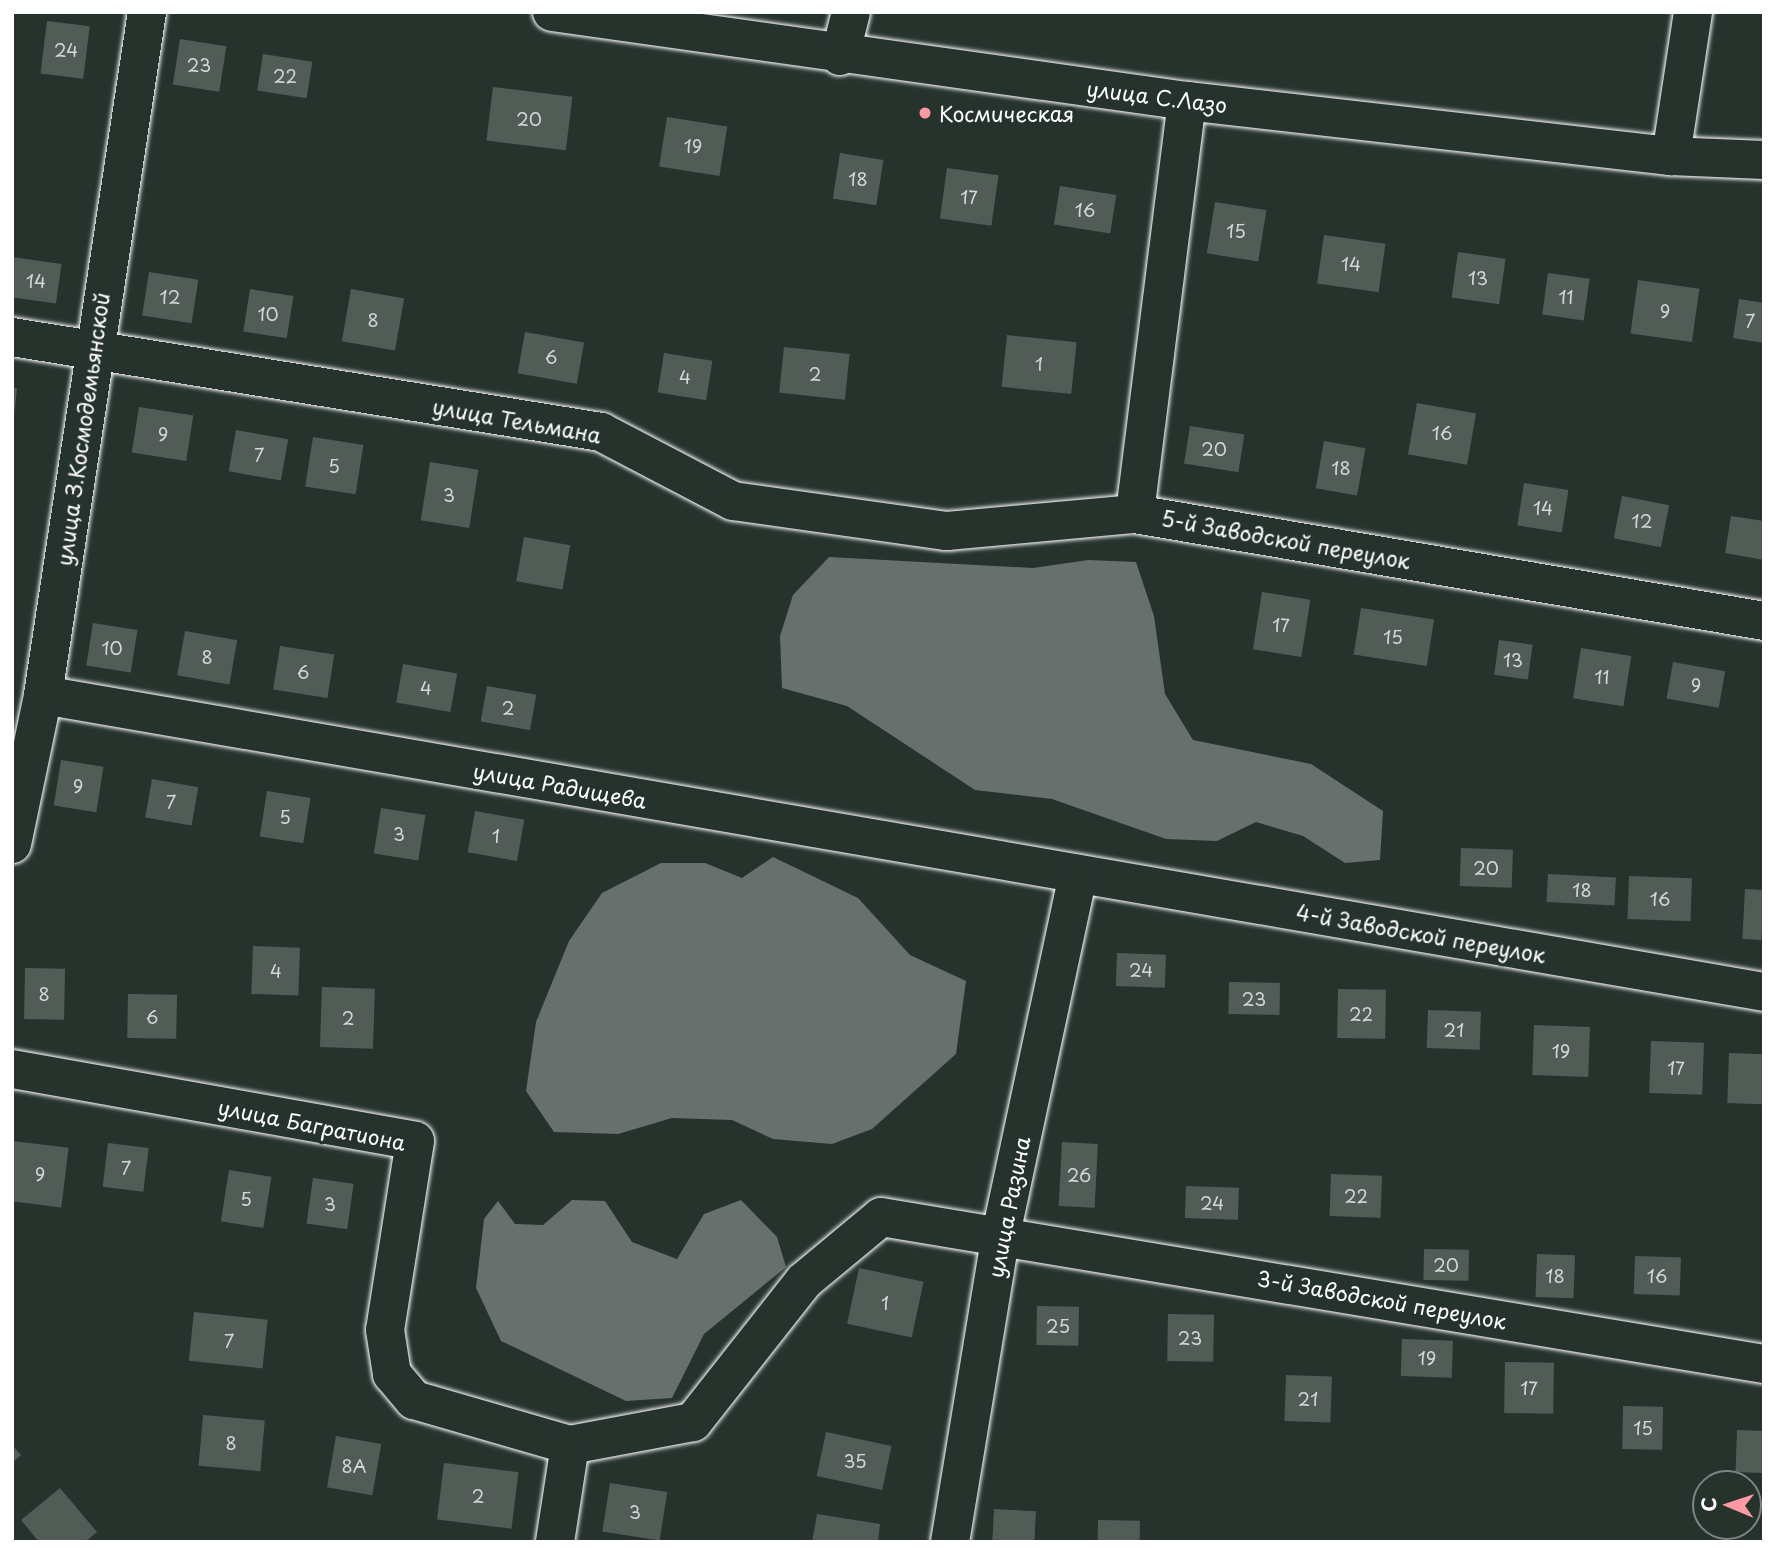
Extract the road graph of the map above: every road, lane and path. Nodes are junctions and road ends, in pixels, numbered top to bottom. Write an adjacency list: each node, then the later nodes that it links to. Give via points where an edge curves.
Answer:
1 (147, 12): 10 (street, улица З.Космодемьянской)
2 (552, 12): 5 (street, улица С.Лазо)
3 (850, 12): 5 (street)
4 (1693, 12): 7 (street)
5 (840, 56): 6 (street, улица С.Лазо)
6 (1187, 101): 7 (street, улица С.Лазо); 11 (street, 5-й Заводской переулок)
7 (1671, 156): 8 (street, улица С.Лазо)
8 (1764, 160)
9 (12, 337): 10 (street, улица Тельмана)
10 (93, 350): 11 (street, улица Тельмана, via 601,432 733,501 947,531); 13 (street, улица З.Космодемьянской)
11 (1135, 514): 12 (street, 5-й Заводской переулок)
12 (1764, 621)
13 (43, 695): 14 (street, улица З.Космодемьянской); 15 (street, улица Радищева)
14 (12, 844)
15 (1078, 874): 16 (street, 4-й Заводской переулок); 18 (street, улица Разина)
16 (1764, 992)
17 (12, 1069): 20 (street, улица Багратиона, via 415,1141 385,1330 392,1374 414,1400)
18 (1001, 1234): 19 (street, 3-й Заводской переулок); 20 (street, улица Багратиона, via 881,1217 804,1281 693,1422); 22 (street, улица Разина)
19 (1764, 1364)
20 (570, 1445): 21 (street)
21 (555, 1542)
22 (950, 1542)

